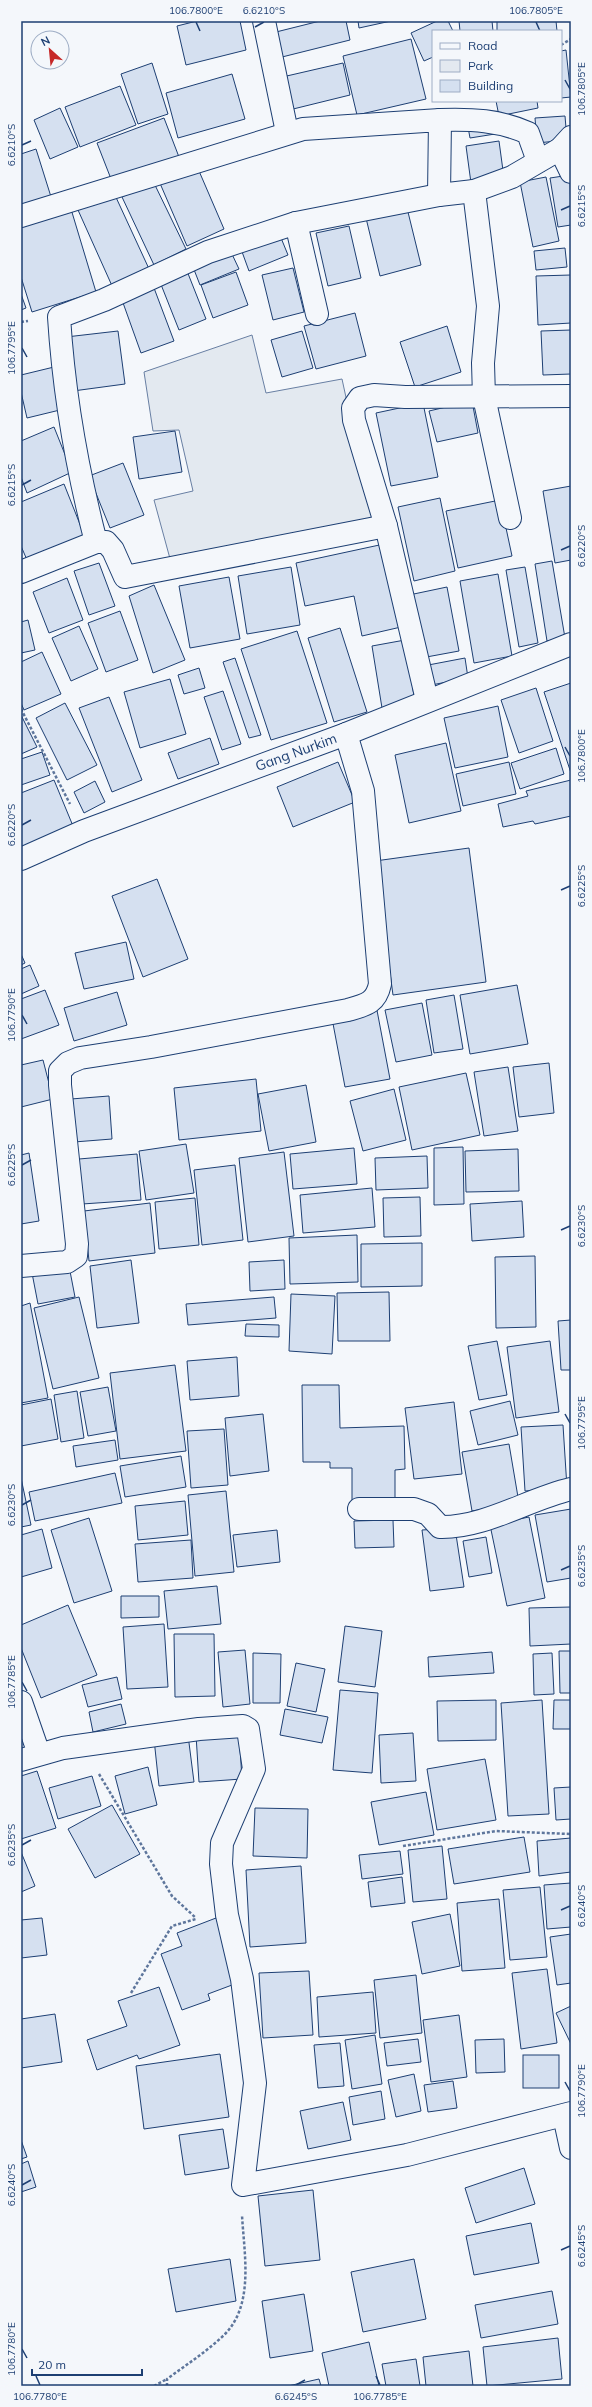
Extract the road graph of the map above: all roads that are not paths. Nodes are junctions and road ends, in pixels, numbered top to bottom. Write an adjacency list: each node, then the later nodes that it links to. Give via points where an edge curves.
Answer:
1 (264, 21): 3 (street)
2 (440, 120): 3 (street); 5 (street, via 477,119 510,125 528,133); 8 (street)
3 (287, 132): 9 (street)
4 (565, 143): 5 (street); 6 (street)
5 (538, 161): 7 (street, via 512,177)
6 (571, 172)
7 (474, 191): 8 (street); 12 (street, via 488,306 483,363)
8 (438, 195): 10 (street)
9 (21, 216)
10 (296, 224): 11 (street); 16 (street, via 208,252 104,300 58,317 62,375 77,468)
11 (317, 314)
12 (484, 397): 13 (street); 14 (street); 15 (street, via 374,395 360,398 353,408 354,420)
13 (571, 397)
14 (510, 518)
15 (386, 526): 16 (street, via 131,577 125,577 113,550 106,542); 19 (street)
16 (96, 542): 17 (street)
17 (21, 572)
18 (571, 644): 19 (street, Gang Nurkim)
19 (427, 700): 20 (street, Gang Nurkim)
20 (346, 734): 21 (street, Gang Nurkim, via 84,831); 22 (street, via 363,791 380,984 378,995 372,1002 348,1010 80,1058 68,1063 60,1071 60,1085 77,1244 76,1256 67,1262)
21 (21, 859)
22 (21, 1266)
23 (571, 1489): 24 (street, via 449,1527 440,1527 428,1514 414,1509)
24 (359, 1509)
25 (21, 1702): 26 (street)
26 (30, 1757): 27 (street, via 199,1729 243,1726 248,1729 254,1769 222,1843 221,1864 227,1915 242,1980 255,2083 243,2185 407,2155)
27 (568, 2114): 28 (street)
28 (571, 2148)

